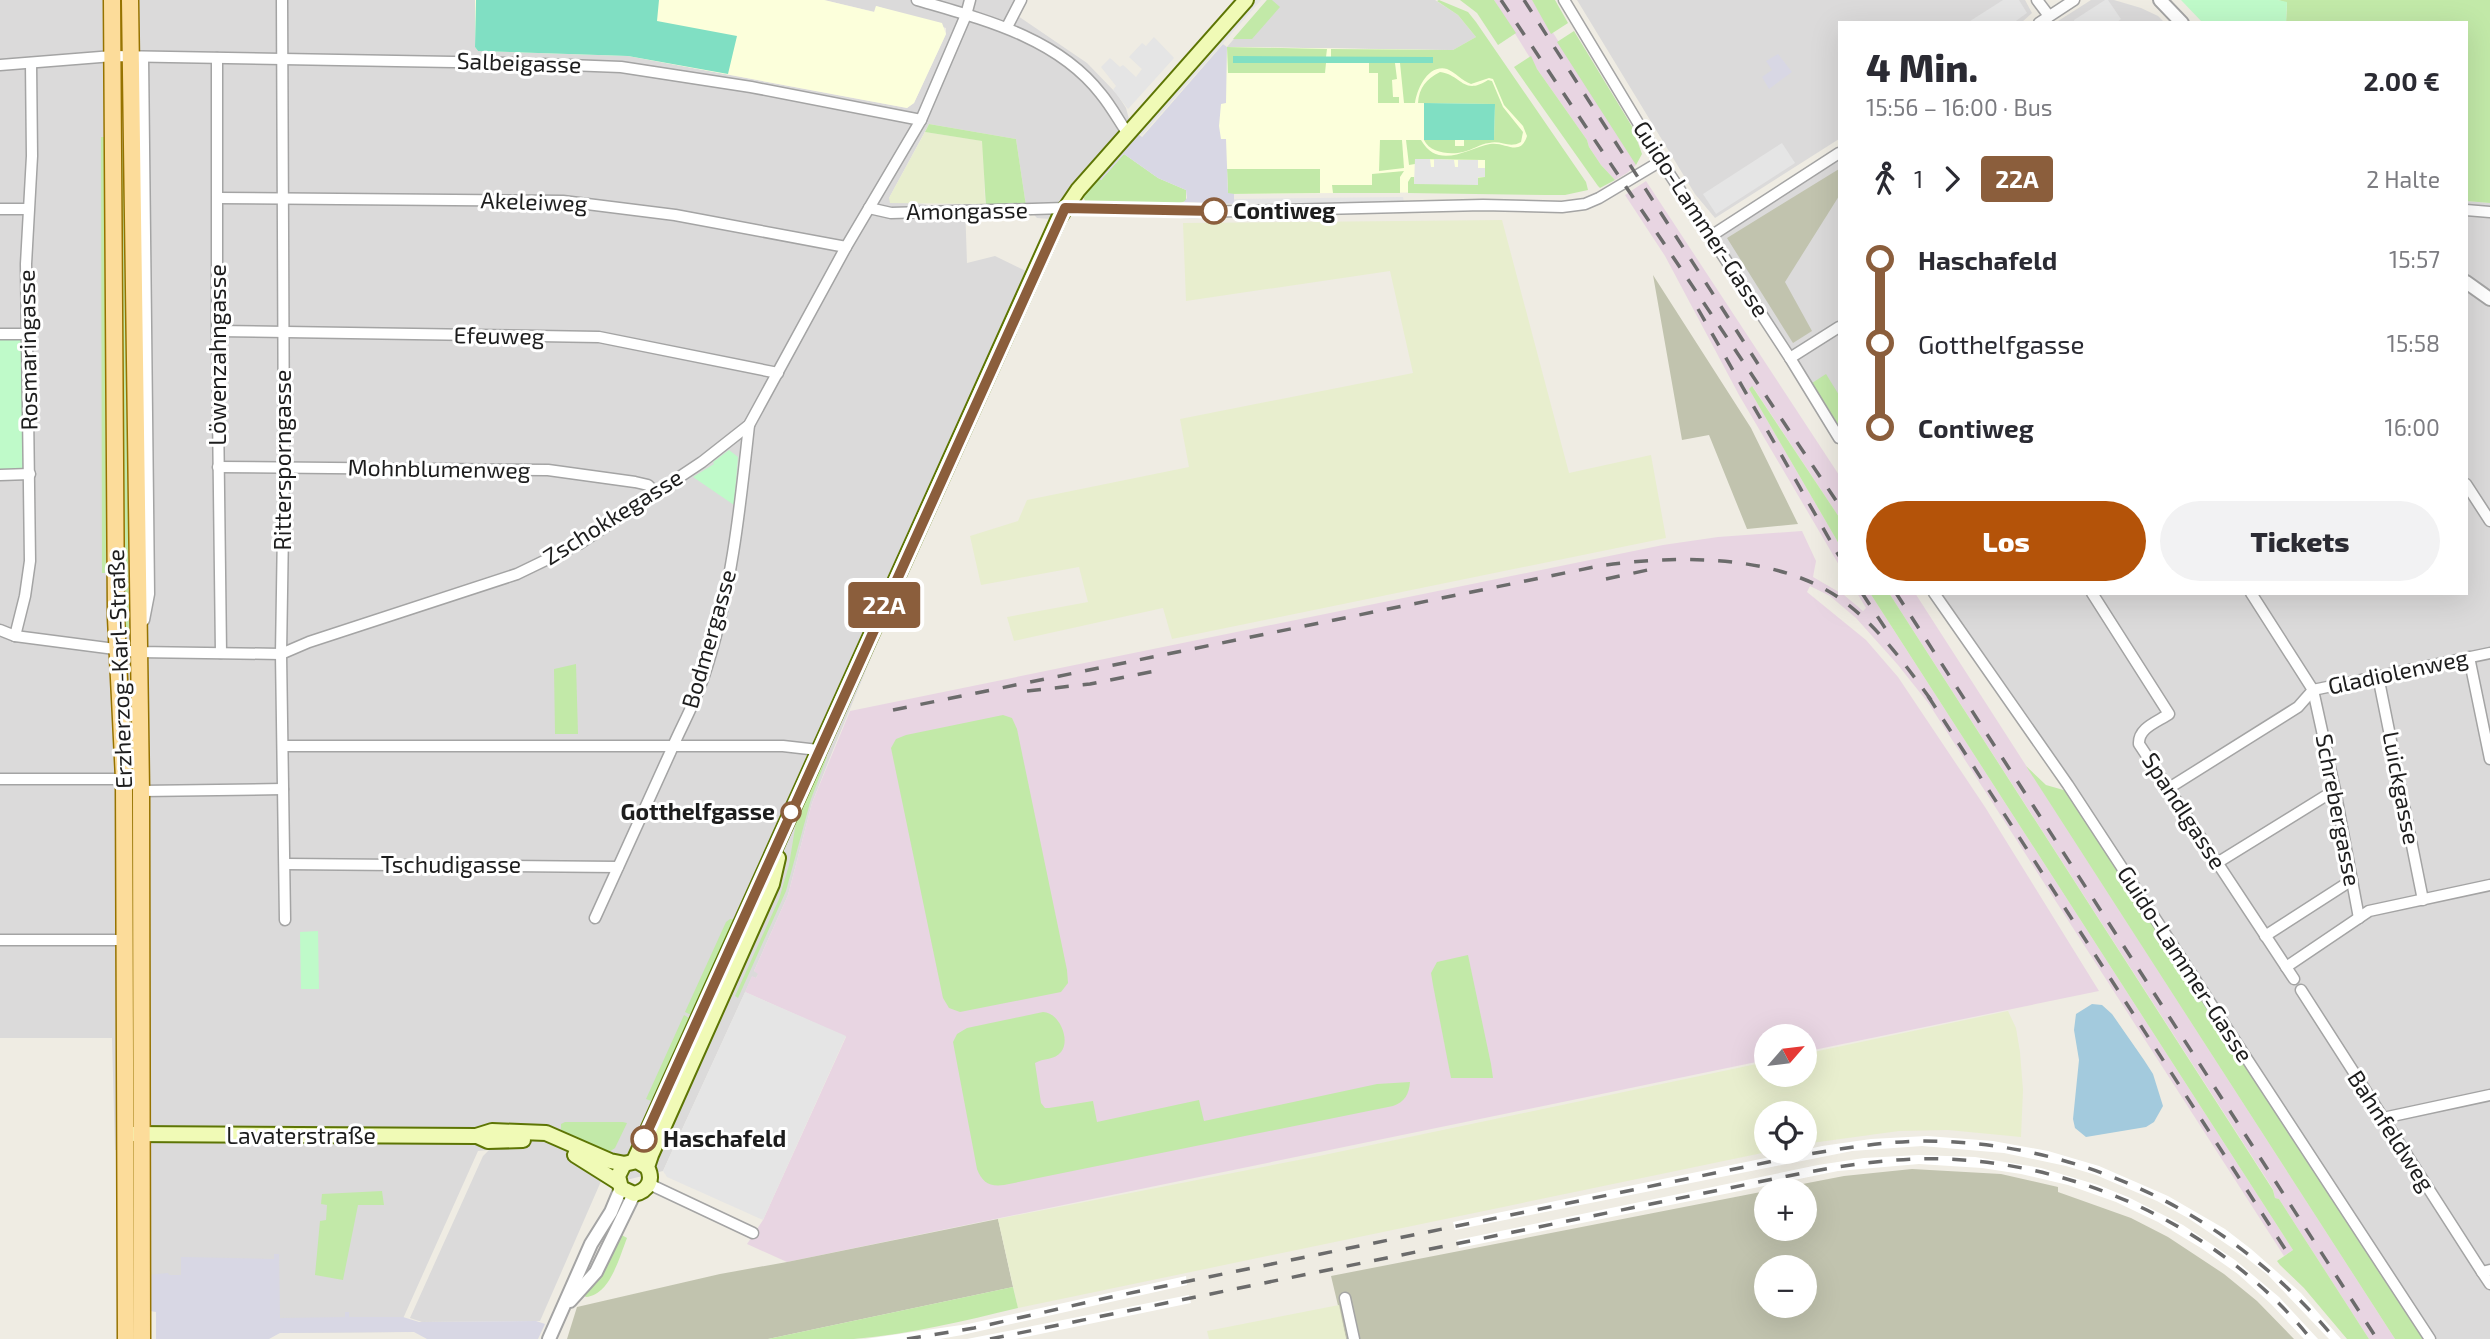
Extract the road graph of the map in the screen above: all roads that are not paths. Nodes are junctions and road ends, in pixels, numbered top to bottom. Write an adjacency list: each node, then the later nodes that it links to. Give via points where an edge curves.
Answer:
1 (112, 0): 17 (main road, Erzherzog-Karl-Straße)
2 (131, 0): 18 (main road, Erzherzog-Karl-Straße)
3 (282, 0): 20 (street, Rittersporngasse)
4 (917, 0): 12 (street)
5 (970, 0): 12 (street, Zschokkegasse)
6 (1021, 0): 16 (street)
7 (1245, 0): 24 (main road)
8 (1564, 0): 26 (street, Guido-Lammer-Gasse)
9 (2038, 0): 13 (street)
10 (2074, 0): 13 (street)
11 (2160, 0): 15 (street)
12 (966, 15): 16 (street); 23 (street, Zschokkegasse)
13 (2049, 16): 14 (street)
14 (2042, 21)
15 (2180, 21)
16 (1007, 27): 24 (street, via 1045,46 1077,70 1100,92)
17 (113, 56): 18 (street, Salbeigasse); 21 (street, Salbeigasse); 60 (main road, Erzherzog-Karl-Straße)
18 (137, 57): 19 (street, Salbeigasse); 61 (main road, Erzherzog-Karl-Straße)
19 (217, 58): 20 (street, Salbeigasse); 27 (street, Löwenzahngasse)
20 (282, 58): 23 (street, Salbeigasse, via 621,67); 28 (street, Rittersporngasse)
21 (31, 62): 22 (street, Salbeigasse); 32 (street, Rosmaringasse)
22 (0, 65)
23 (921, 120): 29 (street, Zschokkegasse)
24 (1128, 134): 30 (main road)
25 (1838, 154): 35 (street)
26 (1661, 161): 30 (street, via 1599,198 1562,207 1197,212); 35 (street, Guido-Lammer-Gasse)
27 (218, 198): 28 (street, Akeleiweg); 40 (street, Löwenzahngasse)
28 (283, 198): 36 (street, Akeleiweg, via 563,201 675,215); 41 (street, Rittersporngasse)
29 (869, 208): 30 (street, Amongasse, via 891,213); 36 (street, Zschokkegasse)
30 (1065, 208): 70 (main road)
31 (0, 209): 32 (street)
32 (28, 209): 43 (street, Rosmaringasse)
33 (2468, 210): 34 (street)
34 (2490, 212)
35 (1711, 236): 44 (street, Guido-Lammer-Gasse)
36 (846, 247): 45 (street, Zschokkegasse)
37 (2468, 283): 38 (street)
38 (2490, 299)
39 (1838, 328): 44 (street)
40 (217, 331): 41 (street, Efeuweg); 48 (street, Löwenzahngasse)
41 (283, 331): 45 (street, Efeuweg, via 599,337); 49 (street, Rittersporngasse)
42 (0, 334): 43 (street)
43 (27, 334): 50 (street, Rosmaringasse)
44 (1790, 358): 47 (street, Guido-Lammer-Gasse)
45 (778, 373): 46 (street, Zschokkegasse)
46 (749, 425): 53 (street, Zschokkegasse); 69 (street, Bodmergasse, via 727,588 705,674)
47 (1838, 436)
48 (218, 467): 49 (street, Mohnblumenweg); 62 (street, Löwenzahngasse)
49 (284, 467): 53 (street, Mohnblumenweg, via 548,470 635,482); 64 (street, Rittersporngasse)
50 (30, 474): 51 (street); 59 (street, Rosmaringasse, via 30,561)
51 (0, 475)
52 (2468, 487): 54 (street)
53 (655, 492): 64 (street, Zschokkegasse, via 579,544 517,574)
54 (2490, 521)
55 (1935, 595): 108 (street, Guido-Lammer-Gasse, via 2068,785)
56 (2093, 595): 74 (street, Spandlgasse, via 2169,714 2142,731 2139,744)
57 (2252, 595): 67 (street, Schrebergasse)
58 (0, 630): 59 (street, Zschokkegasse)
59 (16, 636): 60 (street, Zschokkegasse)
60 (117, 650): 61 (street, Zschokkegasse); 73 (main road, Erzherzog-Karl-Straße)
61 (138, 652): 62 (street, Zschokkegasse); 77 (main road, Erzherzog-Karl-Straße)
62 (221, 653): 64 (street, Zschokkegasse)
63 (2490, 653): 65 (street, Gladiolenweg)
64 (281, 654): 68 (street, Rittersporngasse)
65 (2469, 657): 66 (street, Gladiolenweg); 71 (street)
66 (2378, 676): 67 (street, Gladiolenweg); 83 (street, Luickgasse)
67 (2313, 690): 74 (street, Gladiolenweg, via 2298,707); 76 (street, Schrebergasse)
68 (283, 746): 69 (street); 75 (street, Rittersporngasse)
69 (673, 746): 70 (street); 80 (street, Bodmergasse)
70 (818, 750): 97 (main road)
71 (2490, 759)
72 (0, 779): 73 (street)
73 (124, 779): 89 (main road, Erzherzog-Karl-Straße)
74 (2169, 788): 78 (street, Spandlgasse)
75 (283, 789): 77 (street); 79 (street, Rittersporngasse)
76 (2335, 789): 78 (street); 81 (street, Schrebergasse)
77 (141, 791): 95 (main road, Erzherzog-Karl-Straße)
78 (2217, 863): 87 (street, Spandlgasse)
79 (285, 864): 80 (street, Tschudigasse); 86 (street, Rittersporngasse)
80 (618, 867): 84 (street, Bodmergasse)
81 (2352, 880): 85 (street, Schrebergasse); 87 (street)
82 (2490, 885): 83 (street)
83 (2423, 900): 85 (street, via 2369,911)
84 (596, 918)
85 (2359, 918): 90 (street)
86 (285, 920)
87 (2265, 936): 90 (street, Spandlgasse)
88 (0, 940): 89 (street)
89 (125, 940): 95 (main road, Erzherzog-Karl-Straße)
90 (2286, 967): 91 (street)
91 (2294, 979)
92 (2301, 990): 94 (street, Bahnfeldweg)
93 (2490, 1095): 94 (street)
94 (2383, 1118): 101 (street, Bahnfeldweg)
95 (133, 1134): 96 (main road, Lavaterstraße); 104 (main road, Erzherzog-Karl-Straße); 105 (main road, Erzherzog-Karl-Straße)
96 (476, 1136): 97 (main road, Lavaterstraße, via 492,1130 546,1133 610,1161); 99 (main road, Lavaterstraße, via 488,1141 549,1143 582,1158)
97 (635, 1164): 98 (main road, via 650,1175); 99 (main road, via 619,1172)
98 (649, 1184): 99 (main road, via 643,1191); 100 (street)
99 (624, 1188): 106 (street, via 591,1244)
100 (753, 1233)
101 (2486, 1271): 102 (street, Bahnfeldweg)
102 (2490, 1284)
103 (1345, 1298): 107 (street)
104 (126, 1339)
105 (142, 1339)
106 (548, 1339)
107 (1354, 1339)
108 (2430, 1339)

